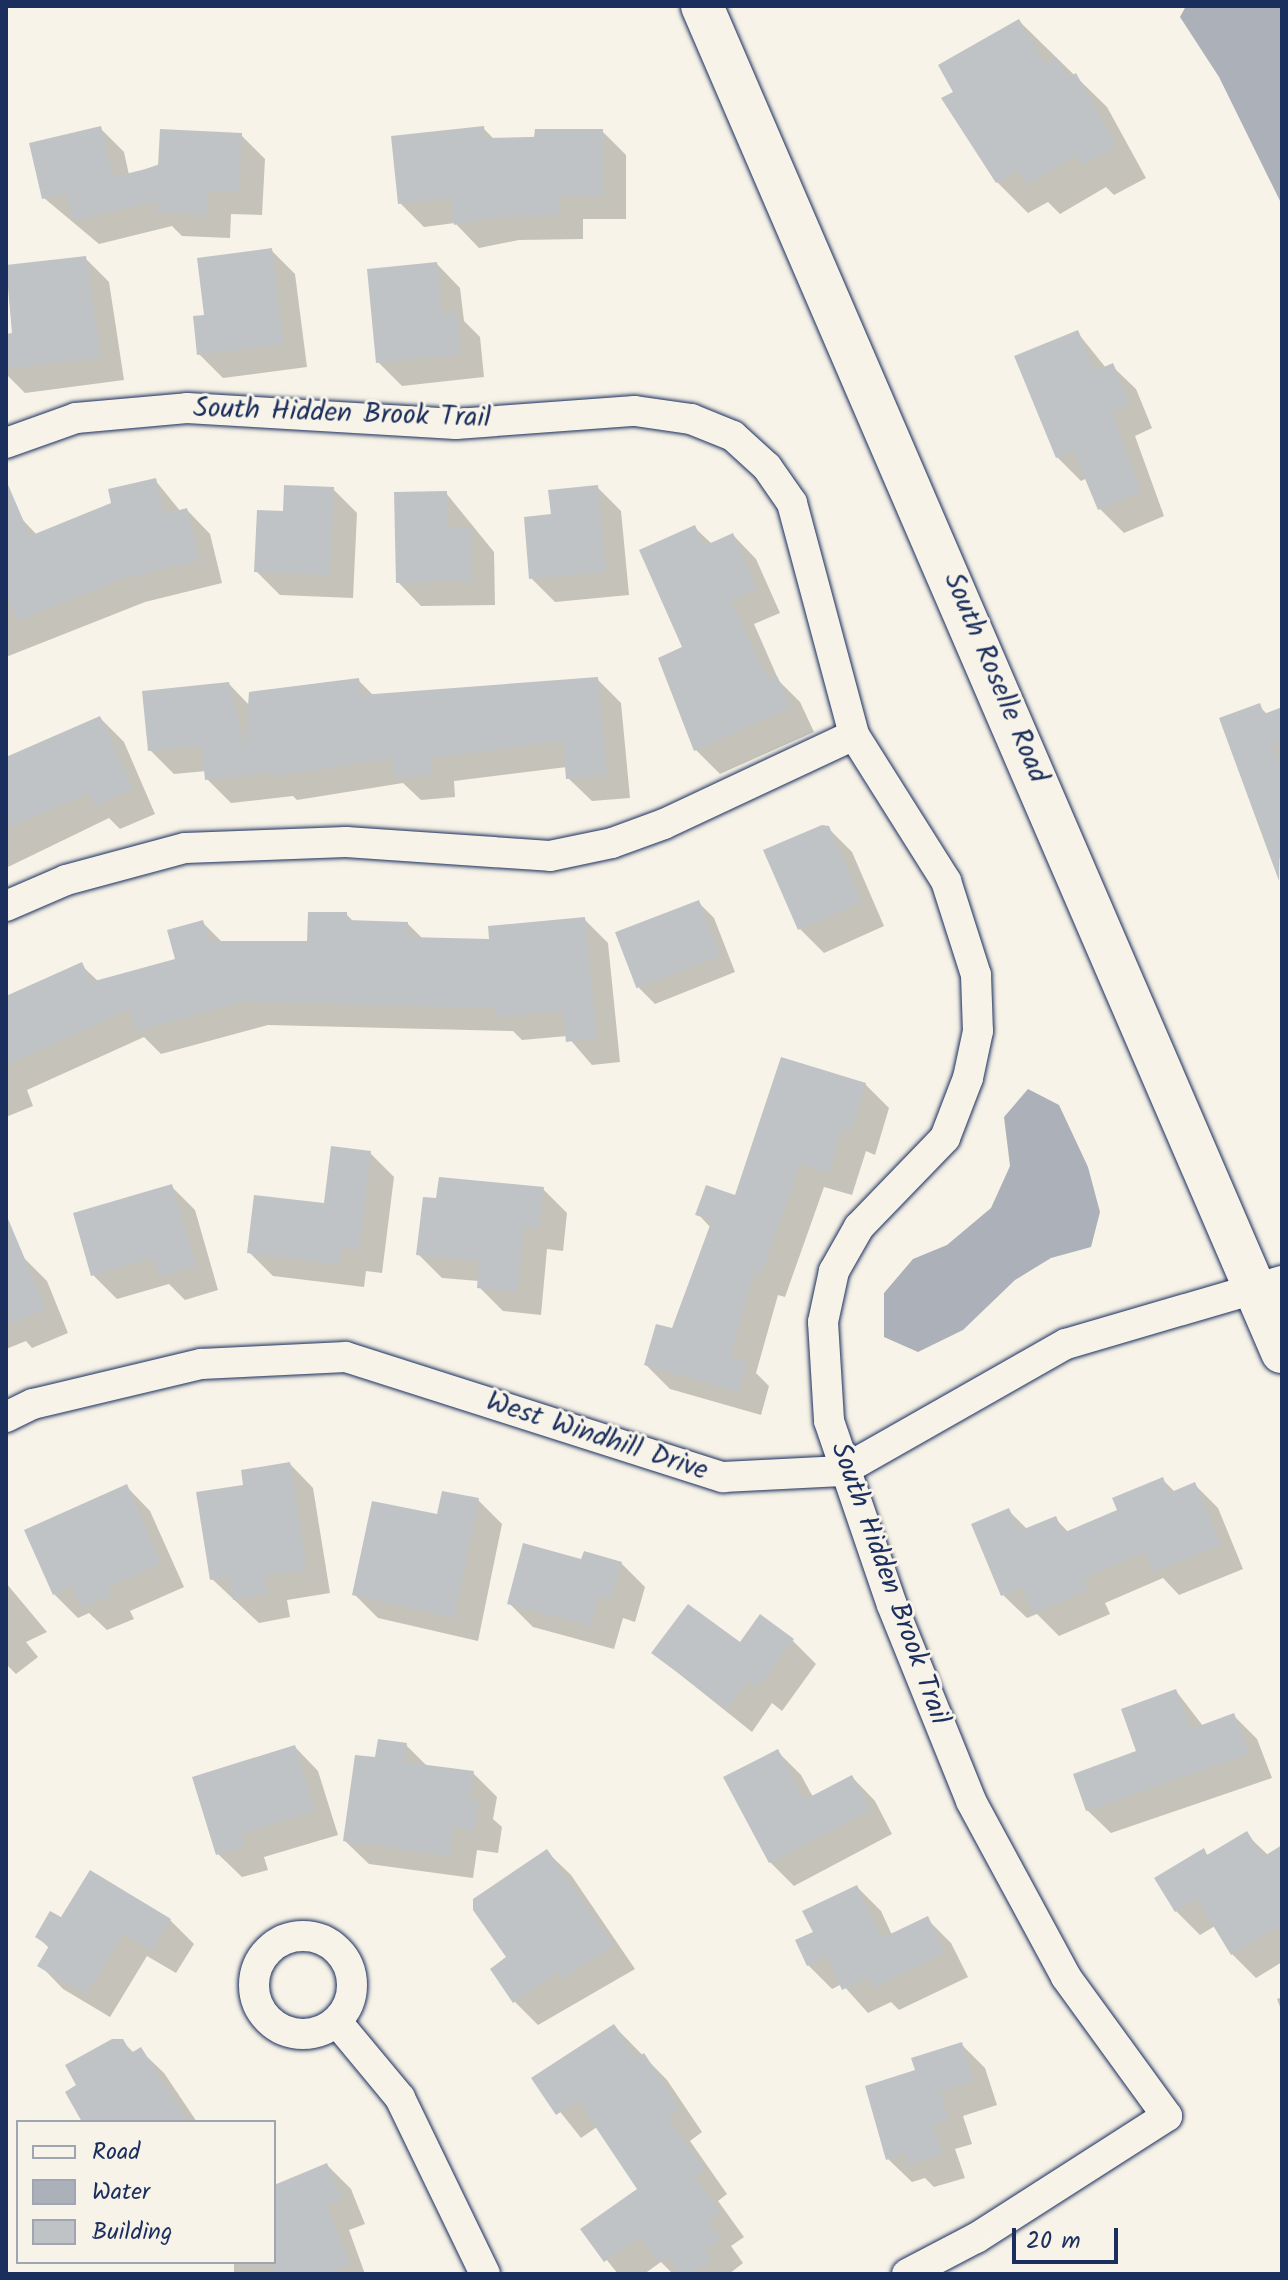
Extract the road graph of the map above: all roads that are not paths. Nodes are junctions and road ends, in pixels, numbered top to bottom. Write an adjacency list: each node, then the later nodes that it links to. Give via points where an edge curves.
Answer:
1 (702, 6): 5 (main road, South Roselle Road, via 1120,966)
2 (6, 443): 3 (street, South Hidden Brook Trail, via 76,418 187,408 456,424 635,411 691,419 733,436 767,467 792,503)
3 (854, 735): 4 (street, via 664,824 550,856 346,842 185,848 66,880); 8 (street, South Hidden Brook Trail, via 946,881 976,975 978,1031 968,1078 945,1138 859,1227 834,1271 823,1322 822,1372)
4 (6, 906)
5 (1269, 1285): 6 (main road, South Roselle Road); 8 (street, West Windhill Drive, via 1066,1344)
6 (1282, 1352)
7 (6, 1417): 8 (street, West Windhill Drive, via 33,1404 201,1364 346,1357 723,1477)
8 (842, 1471): 11 (street, South Hidden Brook Trail, via 971,1801 1066,1977 1167,2116 976,2238)
9 (337, 2022): 10 (street, via 400,2098)
10 (485, 2274)
11 (907, 2274)

